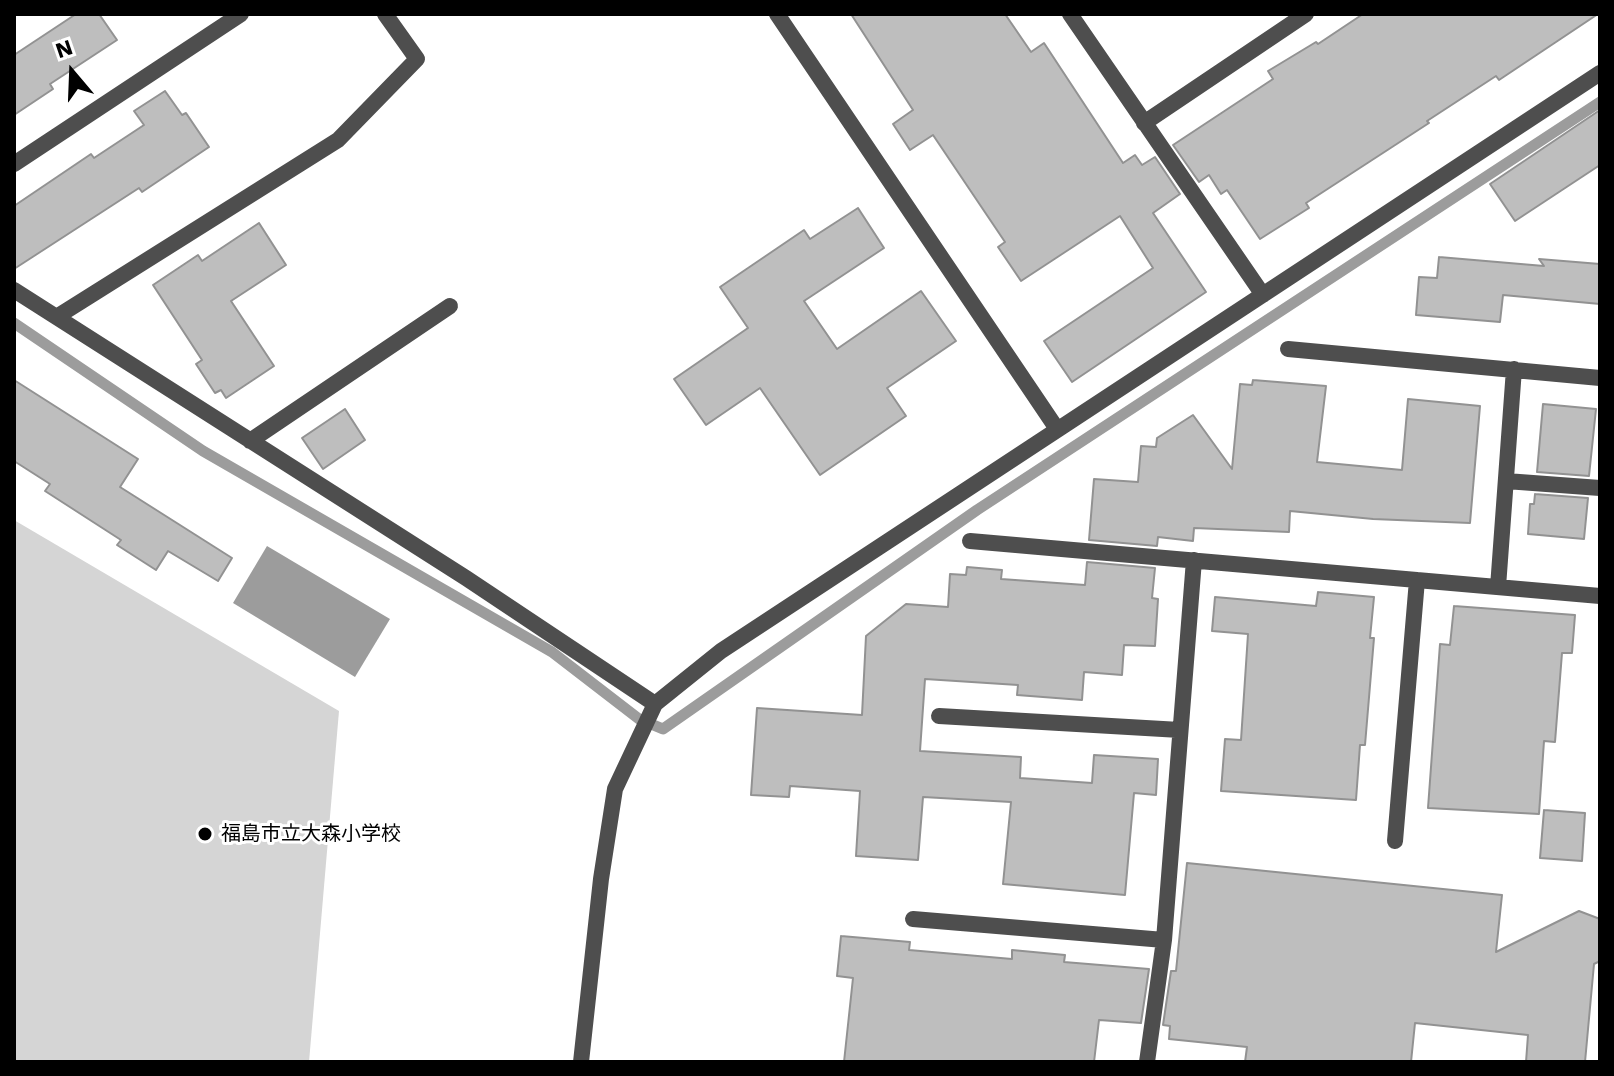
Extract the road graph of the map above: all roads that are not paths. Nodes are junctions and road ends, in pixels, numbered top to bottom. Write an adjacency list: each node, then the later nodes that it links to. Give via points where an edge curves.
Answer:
1 (241, 14): 8 (street)
2 (385, 14): 12 (street, via 417,59 338,140)
3 (777, 14): 16 (street)
4 (1070, 14): 7 (street)
5 (1306, 14): 7 (street)
6 (1600, 73): 10 (street)
7 (1144, 123): 10 (street)
8 (14, 164)
9 (14, 290): 12 (street)
10 (1263, 295): 16 (street)
11 (450, 306): 17 (street)
12 (58, 316): 17 (street)
13 (1288, 349): 14 (street)
14 (1514, 369): 15 (street); 18 (street)
15 (1600, 378)
16 (1057, 429): 25 (street, via 721,651)
17 (250, 441): 25 (street)
18 (1506, 481): 19 (street); 23 (street)
19 (1600, 488)
20 (970, 541): 21 (street)
21 (1194, 560): 22 (street); 27 (street)
22 (1417, 580): 23 (street); 28 (street)
23 (1498, 587): 24 (street)
24 (1600, 596)
25 (655, 704): 31 (street, via 615,789)
26 (939, 716): 27 (street)
27 (1180, 730): 30 (street)
28 (1395, 841)
29 (913, 919): 30 (street)
30 (1164, 940): 32 (street)
31 (581, 1062)
32 (1147, 1062)

